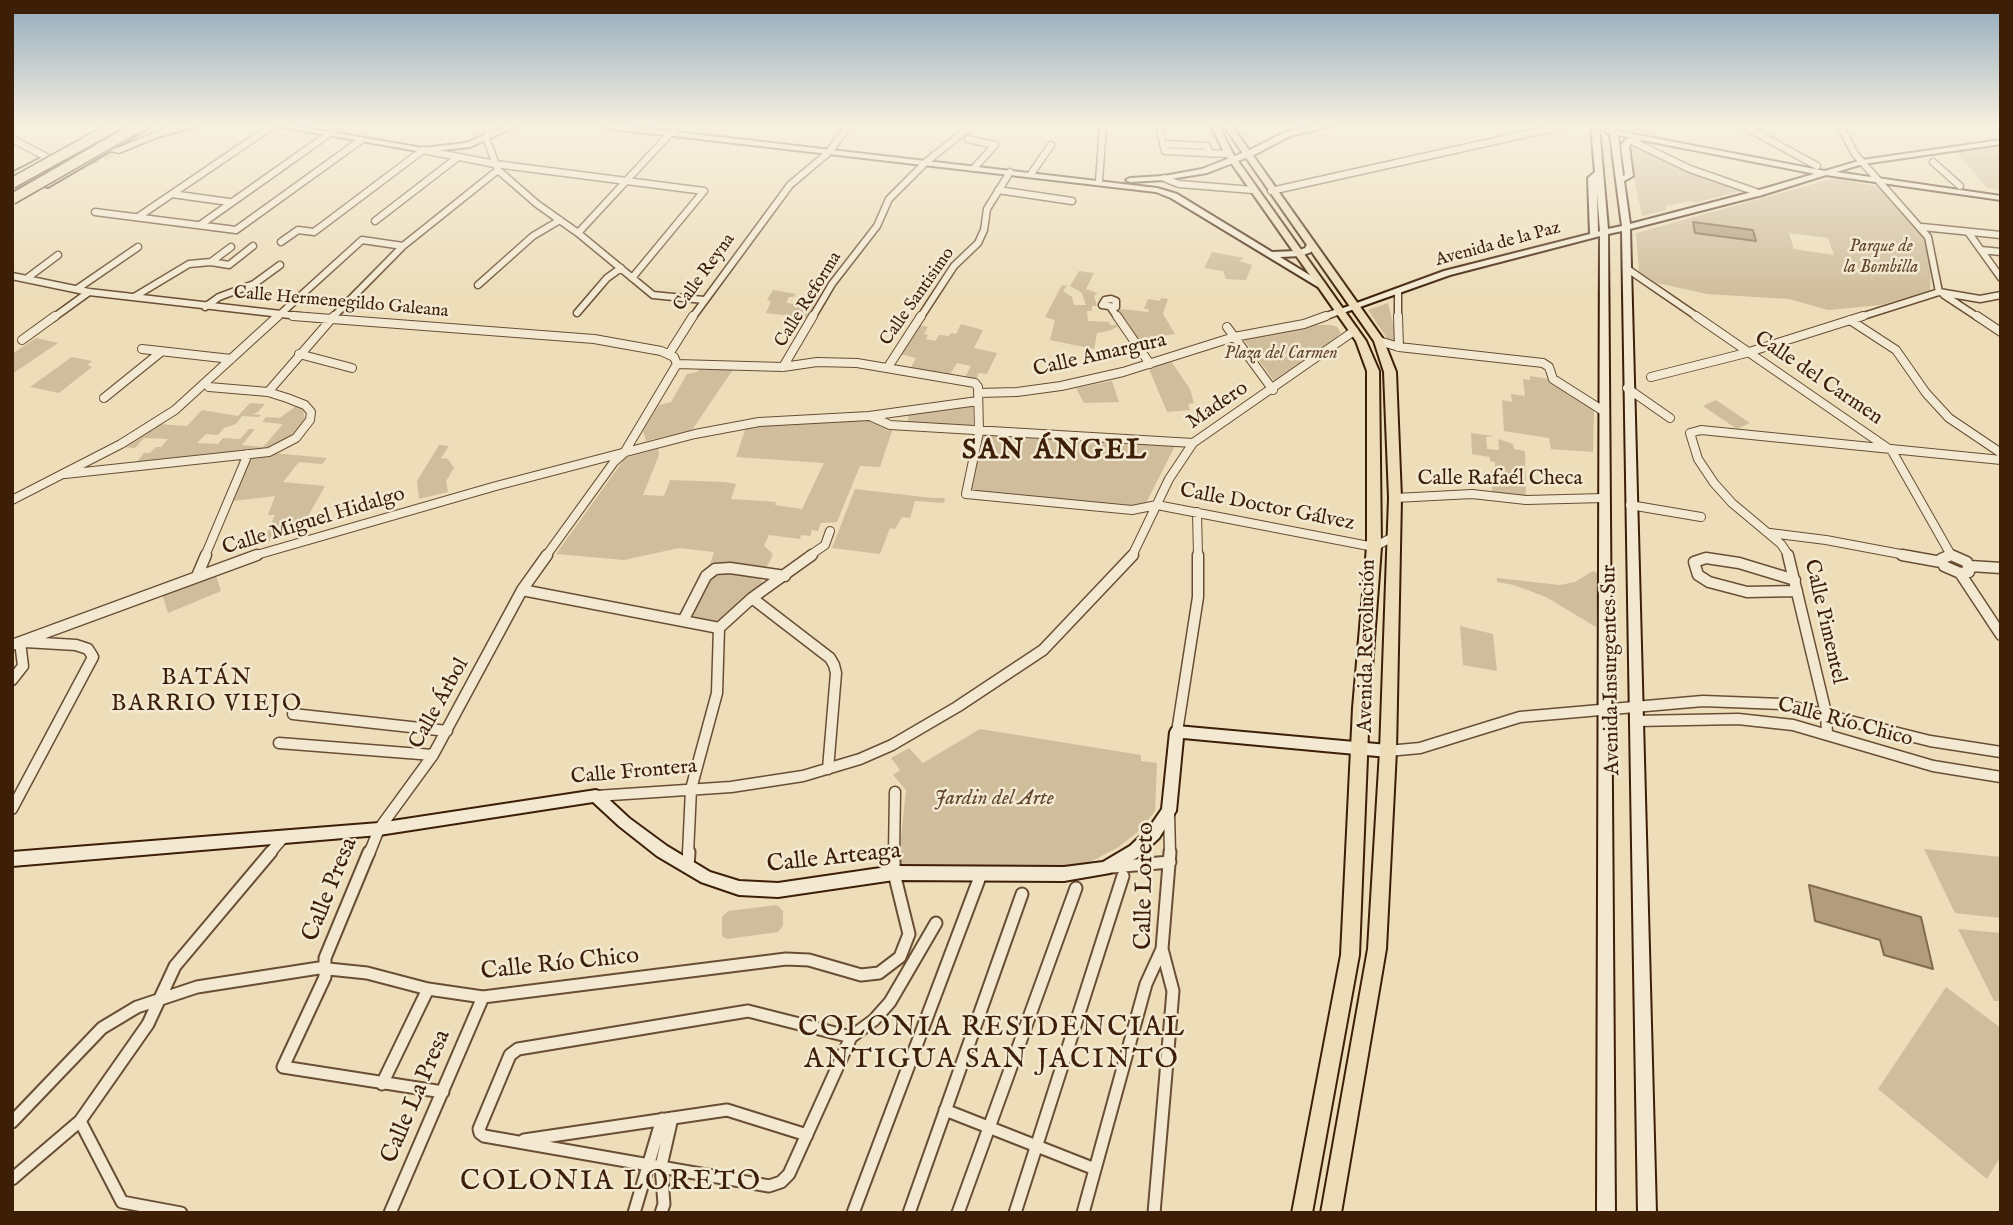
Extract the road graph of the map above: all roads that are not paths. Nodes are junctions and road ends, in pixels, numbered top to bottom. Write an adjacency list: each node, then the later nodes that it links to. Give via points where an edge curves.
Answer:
1 (40, 183): 39 (highway, bridge)
2 (46, 183): 39 (main road)
3 (188, 183): 37 (street)
4 (257, 183): 41 (street)
5 (301, 183): 48 (street, via 236,230)
6 (380, 183): 55 (street, via 314,232 298,230)
7 (424, 183): 47 (street)
8 (478, 183): 58 (street)
9 (516, 183): 46 (street)
10 (623, 183): 52 (street)
11 (648, 183): 71 (street, via 704,191)
12 (792, 183): 82 (street, Calle Reyna)
13 (905, 183): 106 (street, Calle Reforma, via 832,284)
14 (1003, 183): 31 (street, Calle Santisimo)
15 (1098, 183): 35 (main road)
16 (1164, 183): 35 (main road)
17 (1177, 183): 32 (street)
18 (1249, 183): 32 (main road, Avenida Revolución)
19 (1265, 183): 33 (main road, Avenida Revolución)
20 (1306, 183): 33 (street)
21 (1592, 183): 42 (main road)
22 (1603, 183): 44 (main road, Avenida Insurgentes Sur)
23 (1619, 183): 44 (main road, Avenida Insurgentes Sur)
24 (1731, 183): 36 (street)
25 (1793, 183): 36 (main road)
26 (1881, 183): 49 (street)
27 (1908, 183): 38 (main road)
28 (1930, 183): 30 (main road)
29 (1957, 183): 30 (street)
30 (1960, 186): 34 (main road)
31 (998, 190): 40 (street); 107 (street, Calle Santisimo, via 987,209 978,243 954,266)
32 (1254, 190): 64 (main road, Avenida Revolución)
33 (1271, 191): 56 (main road, Avenida Revolución)
34 (2001, 191)
35 (1163, 192): 63 (main road)
36 (1759, 193): 50 (main road, Avenida de la Paz)
37 (172, 194): 41 (street); 45 (street)
38 (2001, 198)
39 (12, 199)
40 (1072, 201)
41 (229, 202): 48 (street)
42 (1593, 209): 44 (main road); 54 (main road)
43 (95, 212): 45 (street)
44 (1614, 215): 50 (main road, Avenida Insurgentes Sur); 54 (main road, Avenida Insurgentes Sur)
45 (138, 217): 48 (street)
46 (560, 220): 52 (street); 74 (street, via 533,236)
47 (374, 221)
48 (200, 225)
49 (1922, 227): 51 (street); 79 (street, via 1932,251)
50 (1626, 230): 54 (main road, Avenida de la Paz); 69 (main road, Avenida Insurgentes Sur)
51 (1968, 232): 53 (street); 61 (street)
52 (578, 233): 68 (street)
53 (2001, 235)
54 (1601, 236): 78 (main road, Avenida de la Paz, via 1447,273); 116 (main road, Avenida Insurgentes Sur)
55 (281, 242)
56 (1311, 245): 64 (main road); 84 (main road, Avenida Revolución)
57 (253, 246): 66 (street, via 229,265)
58 (403, 246): 88 (street, via 362,240); 89 (street)
59 (138, 247): 76 (street)
60 (231, 247): 66 (street)
61 (1981, 250): 62 (street); 72 (street)
62 (2001, 251)
63 (1266, 252): 64 (main road); 75 (main road)
64 (1298, 254): 75 (main road, Avenida Revolución)
65 (58, 255): 73 (street)
66 (211, 262): 81 (street, via 189,264)
67 (280, 265): 83 (street, via 254,284)
68 (621, 268): 71 (street); 87 (street)
69 (1626, 268): 100 (street, Calle del Carmen); 111 (main road, Avenida Insurgentes Sur)
70 (12, 276): 73 (street, Calle Hermenegildo Galeana)
71 (632, 278): 82 (street, via 654,295)
72 (2001, 278)
73 (26, 279): 76 (street, Calle Hermenegildo Galeana)
74 (478, 285)
75 (1321, 285): 86 (main road, Avenida Revolución)
76 (77, 289): 77 (street, Calle Hermenegildo Galeana)
77 (89, 292): 81 (street, Calle Hermenegildo Galeana); 95 (street)
78 (1398, 292): 84 (main road, Avenida de la Paz); 97 (street)
79 (1939, 292): 80 (street, via 1980,299); 90 (street); 93 (street)
80 (2001, 295)
81 (134, 297): 83 (street, Calle Hermenegildo Galeana)
82 (704, 300): 102 (street, Calle Reyna)
83 (205, 307): 88 (street, Calle Hermenegildo Galeana)
84 (1355, 307): 86 (main road, Avenida de la Paz); 96 (main road, Avenida Revolución)
85 (1113, 310): 105 (street)
86 (1340, 311): 92 (main road, Avenida Revolución); 94 (street, Calle Amargura, via 1304,324)
87 (577, 313)
88 (277, 315): 89 (street, Calle Hermenegildo Galeana); 103 (street)
89 (332, 318): 101 (street); 102 (street, Calle Hermenegildo Galeana, via 594,339)
90 (1850, 320): 100 (street); 123 (street, via 1896,350 1949,418)
91 (1227, 327): 94 (street)
92 (1354, 331): 112 (street, Madero); 137 (main road, Avenida Revolución, via 1373,371)
93 (2001, 332)
94 (1234, 337): 105 (street, Calle Amargura); 112 (street)
95 (22, 340)
96 (1379, 341): 97 (street); 127 (main road, Avenida Revolución, via 1390,372)
97 (1399, 347): 116 (street, via 1544,363 1553,379)
98 (142, 349): 99 (street)
99 (162, 352): 103 (street); 115 (street)
100 (1746, 353): 109 (street); 121 (street, Calle del Carmen)
101 (299, 354): 108 (street); 113 (street)
102 (669, 354): 104 (street)
103 (231, 359): 126 (street, via 175,410)
104 (677, 364): 106 (street); 122 (street)
105 (1150, 364): 114 (street, Calle Amargura, via 1061,386)
106 (783, 367): 107 (street, via 823,362)
107 (888, 367): 114 (street, via 970,382 977,385)
108 (352, 368)
109 (1651, 377)
110 (209, 387): 113 (street)
111 (1628, 388): 118 (street); 131 (main road, Avenida Insurgentes Sur)
112 (1273, 390): 120 (street, Madero)
113 (268, 392): 124 (street, via 305,405 310,420 301,434 284,446)
114 (978, 397): 117 (street, Calle Amargura); 119 (street)
115 (104, 398)
116 (1605, 412): 128 (main road, Avenida Insurgentes Sur)
117 (869, 416): 119 (street, via 890,425); 122 (street, Calle Miguel Hidalgo, via 759,422)
118 (1670, 418)
119 (979, 432): 120 (street); 130 (street, Calle Doctor Gálvez, via 966,494 1132,510)
120 (1193, 443): 130 (street, Madero)
121 (1892, 450): 125 (street); 135 (street, Calle Pimentel, via 1692,431 1698,459 1714,484); 138 (street, Calle del Carmen)
122 (624, 453): 143 (street, Calle Miguel Hidalgo, via 267,551); 146 (street, Calle Árbol)
123 (2001, 453)
124 (248, 454): 126 (street); 143 (street)
125 (2001, 460)
126 (60, 475): 129 (street)
127 (1395, 498): 128 (street, Calle Rafaél Checa); 136 (main road, Avenida Revolución)
128 (1604, 498): 153 (main road, Avenida Insurgentes Sur)
129 (12, 500)
130 (1157, 505): 132 (street, Calle Doctor Gálvez); 165 (street, Calle Frontera, via 1132,556 1043,650 892,745)
131 (1630, 505): 133 (street); 155 (main road, Avenida Insurgentes Sur)
132 (1197, 512): 137 (street, Calle Doctor Gálvez); 158 (street, Calle Arteaga, via 1198,597)
133 (1701, 517)
134 (830, 531): 144 (street, via 825,545)
135 (1770, 533): 139 (street); 145 (street, Calle Pimentel, via 1789,557)
136 (1393, 537): 137 (street, Calle Doctor Gálvez); 162 (main road, Avenida Revolución)
137 (1374, 547): 161 (main road, Avenida Revolución)
138 (1951, 555): 139 (street, via 1942,556); 140 (street)
139 (1941, 562): 142 (street)
140 (1969, 566): 141 (street); 142 (street, via 1969,572)
141 (2001, 568)
142 (1960, 573): 150 (street)
143 (197, 576): 151 (street, Calle Miguel Hidalgo)
144 (785, 576): 147 (street); 148 (street, via 715,569 706,576)
145 (1796, 585): 145 (street, via 1747,592 1709,582 1698,575 1694,562 1706,558 1728,561); 156 (street, Calle Pimentel)
146 (522, 590): 148 (street); 157 (street, Calle Árbol)
147 (752, 598): 149 (street); 165 (street, via 831,658 836,673)
148 (683, 621): 149 (street)
149 (719, 628): 167 (street, via 717,693)
150 (2001, 635)
151 (16, 643): 152 (street, via 23,666); 170 (street, via 76,645 88,649 93,657)
152 (12, 680)
153 (1605, 708): 155 (street); 162 (street, via 1520,717 1420,748); 215 (main road, Avenida Insurgentes Sur)
154 (293, 713): 157 (street)
155 (1636, 713): 156 (street, Calle Río Chico, via 1742,701 1782,704); 159 (street, Calle Río Chico, via 1759,721); 216 (main road, Avenida Insurgentes Sur)
156 (1826, 715): 159 (street, Calle Pimentel); 163 (street, Calle Río Chico, via 1930,741)
157 (447, 731): 164 (street, Calle Árbol)
158 (1177, 732): 161 (main road); 171 (main road, Calle Arteaga)
159 (1827, 732): 166 (street, Calle Río Chico, via 1933,766)
160 (279, 743): 164 (street)
161 (1360, 749): 162 (main road); 213 (main road, Avenida Revolución, via 1350,955)
162 (1388, 751): 214 (main road, Avenida Revolución, via 1377,949)
163 (2001, 752)
164 (433, 755): 172 (street, Calle Árbol)
165 (828, 769): 167 (street, Calle Frontera, via 764,783)
166 (2001, 777)
167 (691, 789): 169 (street, Calle Frontera); 176 (street)
168 (895, 792): 178 (street)
169 (596, 796): 172 (main road, Calle Frontera); 176 (main road, Calle Arteaga, via 639,835)
170 (12, 809)
171 (1169, 811): 175 (street, Calle Loreto); 177 (main road, Calle Arteaga, via 1146,843)
172 (379, 829): 173 (main road, Calle Frontera); 185 (street, Calle Presa, via 325,958)
173 (282, 839): 174 (main road, Calle Frontera); 188 (street, via 181,958)
174 (12, 859)
175 (1170, 862): 177 (street, Calle Arteaga); 184 (street, Calle Loreto)
176 (688, 867): 178 (main road, Calle Arteaga, via 739,888 778,890)
177 (1105, 868): 179 (main road, Calle Arteaga, via 1064,874)
178 (894, 873): 179 (main road, Calle Arteaga); 187 (street, Calle Río Chico, via 909,926 908,942 894,964 879,973 861,975 808,960 777,960)
179 (981, 874): 207 (street)
180 (1123, 876): 199 (street)
181 (1076, 888): 196 (street)
182 (1022, 894): 192 (street)
183 (936, 923): 189 (street, via 890,1002)
184 (1162, 949): 201 (street, via 1146,984); 212 (street, Calle Loreto, via 1173,991)
185 (327, 968): 186 (street, Calle Río Chico); 188 (street, Calle Río Chico, via 197,986); 190 (street, Calle Presa, via 283,1067)
186 (428, 989): 187 (street, Calle Río Chico); 190 (street)
187 (483, 997): 191 (street, Calle La Presa)
188 (160, 998): 194 (street, via 148,1024); 195 (street, Calle Río Chico, via 125,1013 96,1033)
189 (851, 1037): 197 (street); 198 (street, via 748,1011 518,1049 510,1055 479,1129 484,1136)
190 (382, 1084): 191 (street)
191 (443, 1092): 204 (street, Calle La Presa)
192 (945, 1110): 196 (street); 208 (street)
193 (667, 1118): 197 (street, via 727,1110); 198 (street); 200 (street)
194 (80, 1121): 202 (street); 203 (street, via 122,1202)
195 (12, 1122)
196 (989, 1126): 199 (street); 209 (street)
197 (807, 1135): 200 (street, via 789,1174 769,1186)
198 (516, 1142): 200 (street)
199 (1037, 1144): 201 (street); 210 (street)
200 (655, 1165): 205 (street); 206 (street, via 664,1204)
201 (1095, 1169): 211 (street)
202 (12, 1179)
203 (181, 1213)
204 (390, 1213)
205 (634, 1213)
206 (661, 1213)
207 (853, 1213)
208 (909, 1213)
209 (958, 1213)
210 (1015, 1213)
211 (1083, 1213)
212 (1154, 1213)
213 (1302, 1213)
214 (1331, 1213)
215 (1606, 1213)
216 (1647, 1213)

